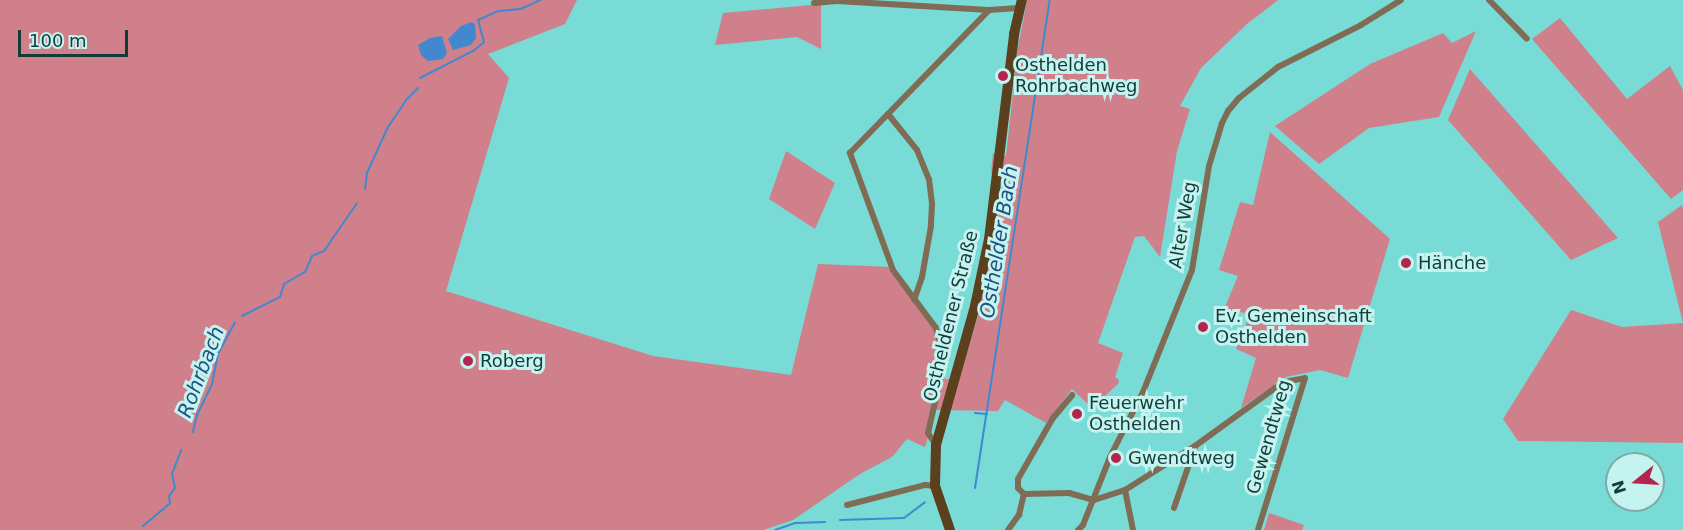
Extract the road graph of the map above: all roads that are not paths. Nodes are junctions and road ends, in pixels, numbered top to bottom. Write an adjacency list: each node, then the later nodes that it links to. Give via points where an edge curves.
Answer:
1 (1401, 0): 15 (street, Alter Weg, via 1278,67 1228,111 1209,166 1192,270)
2 (1489, 0): 6 (street)
3 (814, 3): 5 (street)
4 (1021, 4): 5 (street); 10 (main road, Ostheldener Straße, via 989,239 975,306)
5 (989, 10): 7 (street)
6 (1527, 39)
7 (888, 114): 8 (street, via 917,150 929,179 931,226); 8 (street, via 850,153 893,270)
8 (914, 300): 10 (street, via 936,328 940,343 941,376 928,433)
9 (1072, 395): 14 (street, via 1053,418 1018,479 1018,488)
10 (936, 445): 12 (main road, Ostheldener Straße)
11 (1195, 446): 13 (street, Gewendtweg); 17 (street); 22 (street, Gewendtweg, via 1275,388 1305,378)
12 (935, 486): 16 (street, via 925,485); 18 (main road, Ostheldener Straße)
13 (1125, 490): 15 (street, Gewendtweg); 21 (street)
14 (1024, 494): 15 (street, via 1069,493); 19 (street, via 1019,515)
15 (1094, 500): 20 (street, Alter Weg)
16 (847, 505)
17 (1174, 508)
18 (950, 530)
19 (1008, 530)
20 (1078, 530)
21 (1133, 530)
22 (1258, 530)

